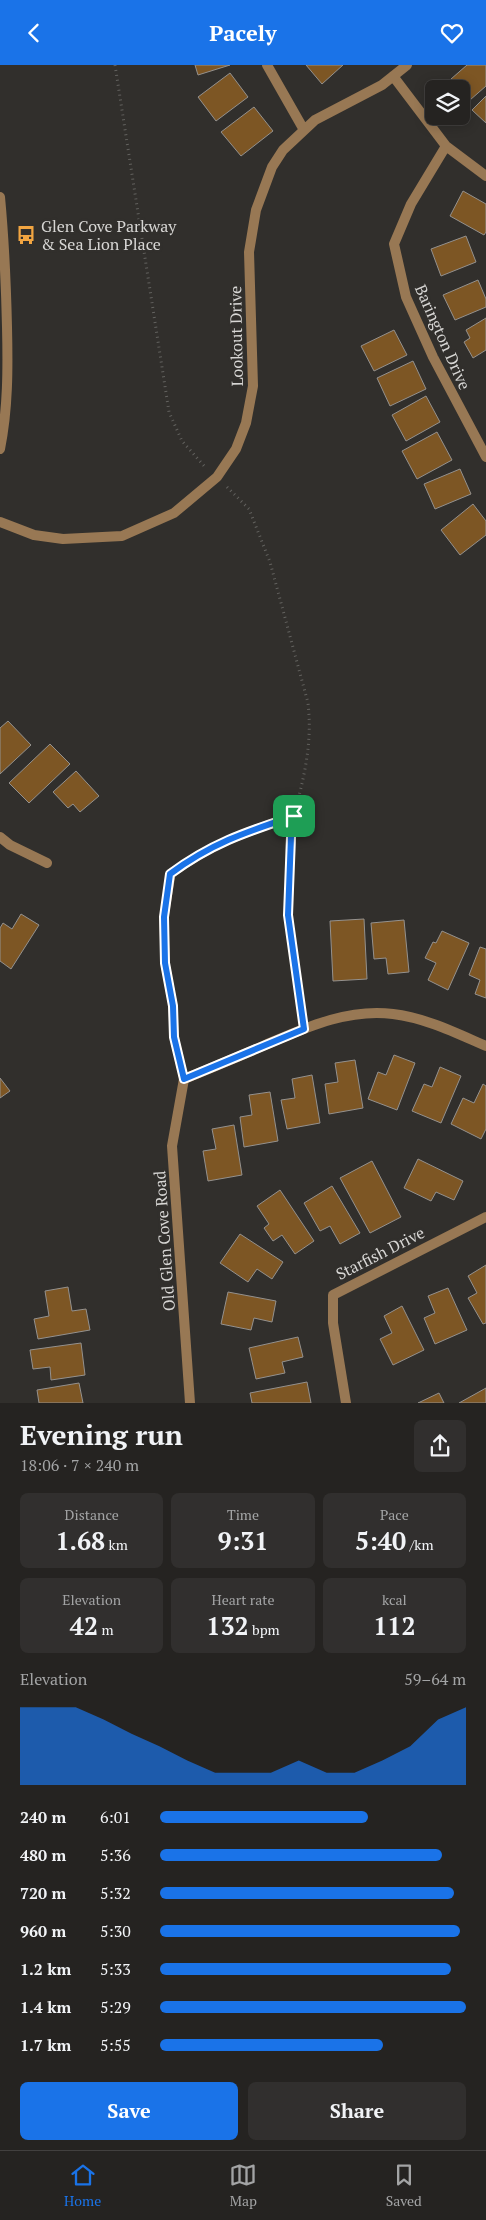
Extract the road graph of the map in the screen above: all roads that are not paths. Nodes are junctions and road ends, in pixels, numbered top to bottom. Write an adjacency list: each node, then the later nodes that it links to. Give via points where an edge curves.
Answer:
1 (267, 65): 4 (street)
2 (407, 65): 3 (street, Lookout Drive)
3 (393, 76): 4 (street, Lookout Drive, via 315,120); 5 (street)
4 (304, 130): 11 (street, Lookout Drive, via 272,167 256,209 249,252 253,386 246,423 236,449 217,477 174,513 122,536 63,539 34,535)
5 (446, 146): 6 (street); 10 (street, Barington Drive, via 411,204 394,244 406,297 433,357)
6 (486, 176)
7 (0, 197): 8 (street)
8 (3, 254): 9 (street, via 8,366)
9 (0, 449)
10 (486, 457)
11 (0, 522)
12 (294, 816): 16 (lane, via 232,837 196,855 170,874 164,917 165,963 173,1006 174,1037)
13 (0, 837): 14 (street)
14 (47, 863)
15 (486, 1046): 16 (street, via 422,1019 391,1014 358,1014 304,1029)
16 (184, 1079): 18 (street, Old Glen Cove Road, via 172,1146)
17 (486, 1217): 19 (street, Starfish Drive, via 332,1295 332,1323)
18 (190, 1403)
19 (346, 1403)

